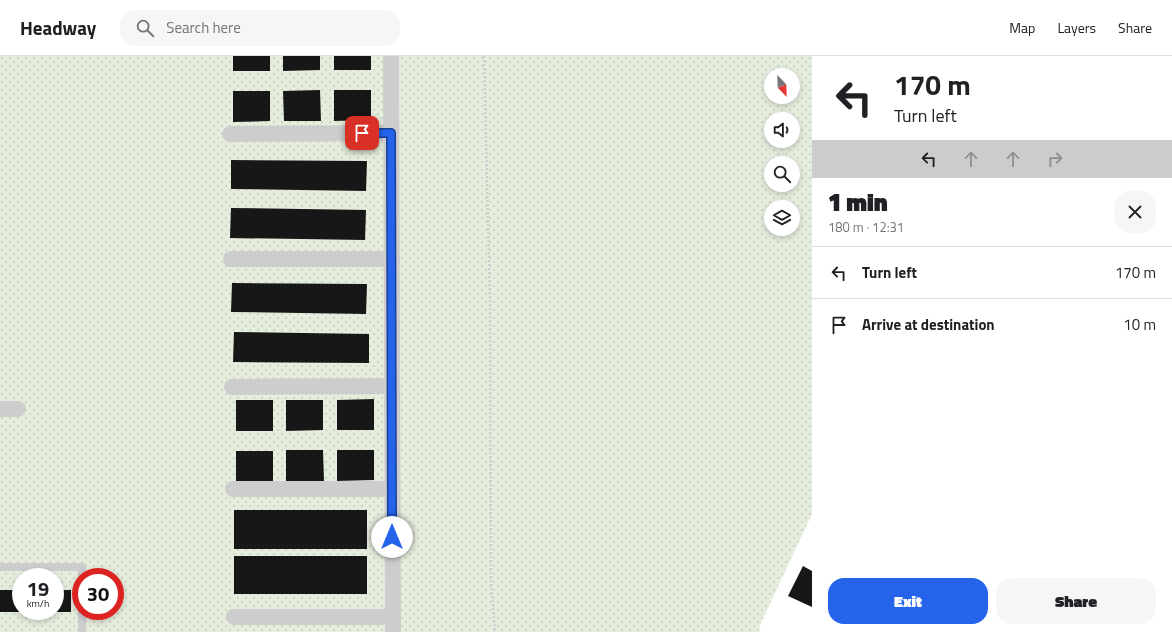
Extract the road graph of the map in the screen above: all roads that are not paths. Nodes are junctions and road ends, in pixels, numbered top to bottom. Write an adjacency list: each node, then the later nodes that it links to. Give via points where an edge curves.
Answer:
1 (391, 56): 2 (street)
2 (391, 133): 3 (street); 5 (street)
3 (230, 134)
4 (231, 259): 5 (street)
5 (392, 259): 6 (street)
6 (392, 386): 7 (street); 11 (street)
7 (232, 387)
8 (0, 409): 9 (street)
9 (18, 409)
10 (233, 489): 11 (street)
11 (392, 489): 16 (street)
12 (0, 567): 13 (lane)
13 (82, 568)
14 (234, 617): 16 (street)
15 (82, 620): 17 (lane)
16 (393, 624)
17 (82, 632)

